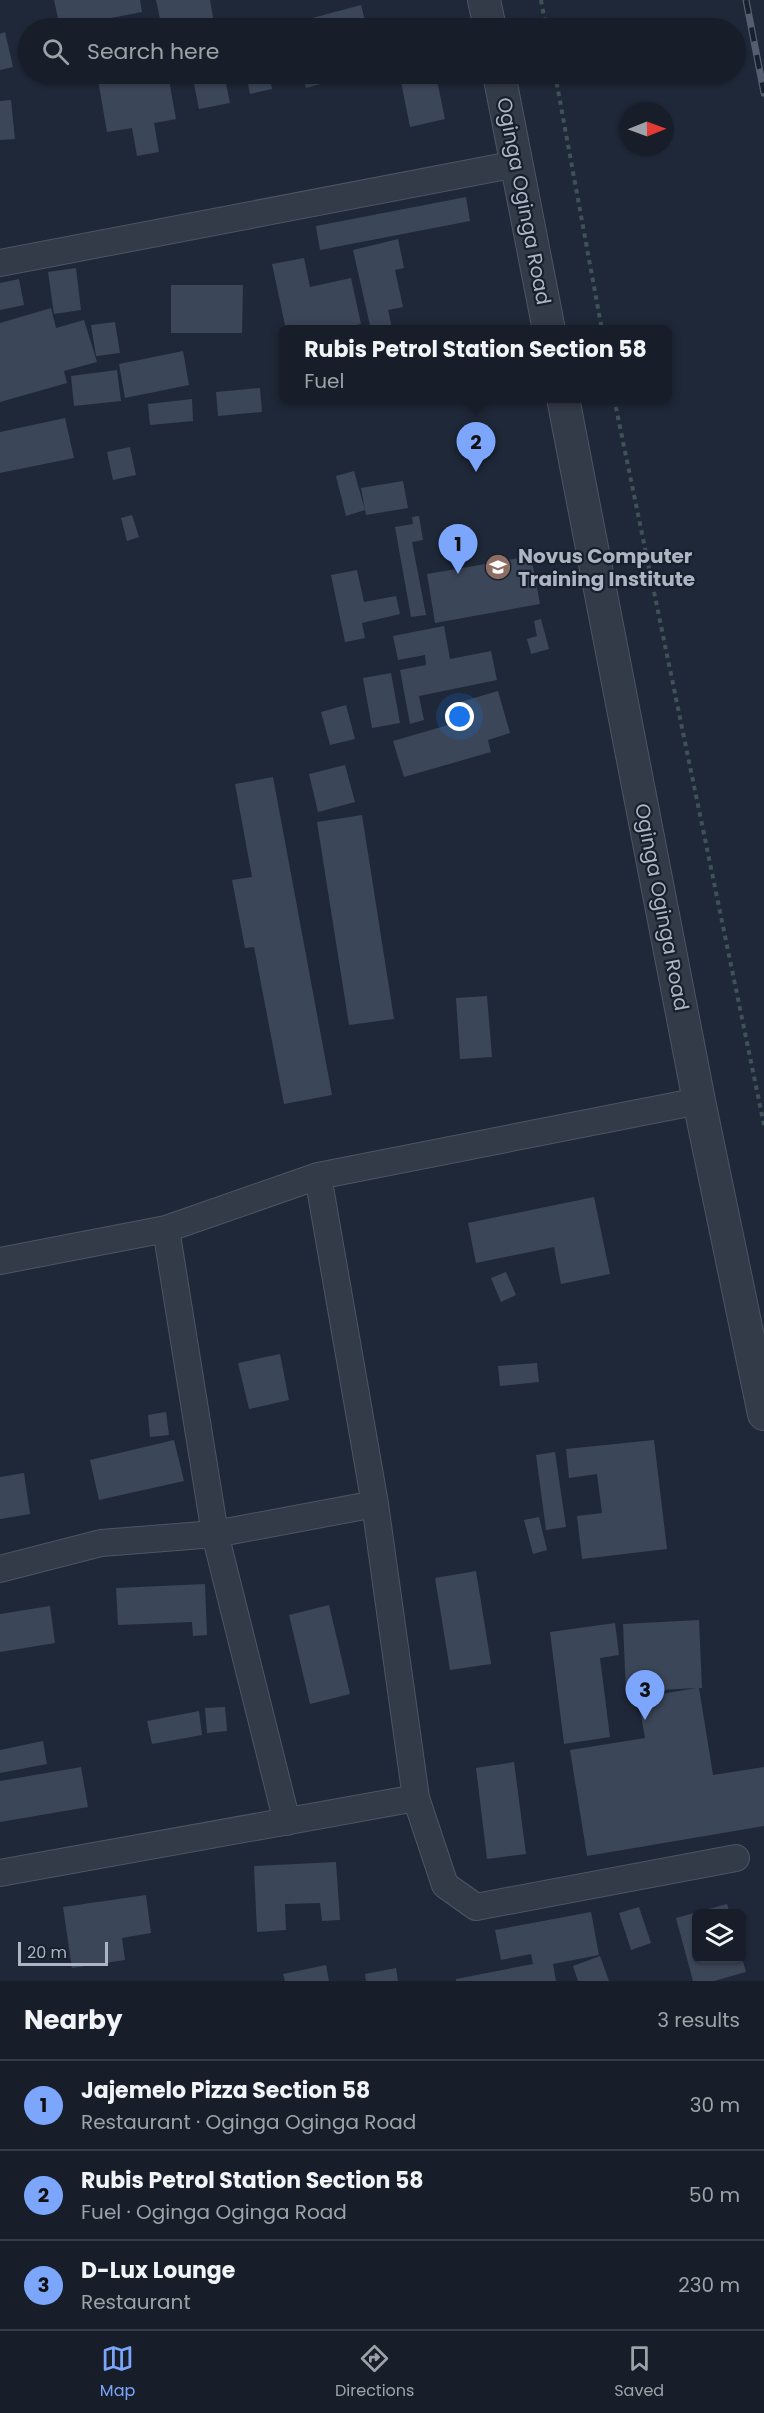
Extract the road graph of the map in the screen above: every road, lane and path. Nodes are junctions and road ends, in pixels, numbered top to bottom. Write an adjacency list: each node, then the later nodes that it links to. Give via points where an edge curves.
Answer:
1 (484, 0): 3 (street)
2 (541, 0): 4 (path)
3 (488, 18)
4 (544, 18)
5 (501, 84): 7 (street, Oginga Oginga Road)
6 (557, 84): 10 (path)
7 (517, 164): 8 (street); 9 (street, Oginga Oginga Road)
8 (0, 263)
9 (548, 325)
10 (601, 325)
11 (564, 403): 13 (street, Oginga Oginga Road)
12 (615, 403): 14 (path)
13 (699, 1101): 15 (street); 18 (street, Oginga Oginga Road)
14 (764, 1125)
15 (318, 1176): 16 (street); 19 (street)
16 (165, 1229): 17 (street); 20 (street)
17 (0, 1261)
18 (764, 1414)
19 (375, 1504): 20 (street); 22 (street)
20 (215, 1534): 21 (street, via 101,1543); 23 (street)
21 (0, 1569)
22 (416, 1798): 23 (street); 24 (street, via 444,1885 477,1907)
23 (287, 1822): 25 (street)
24 (736, 1857)
25 (0, 1873)

